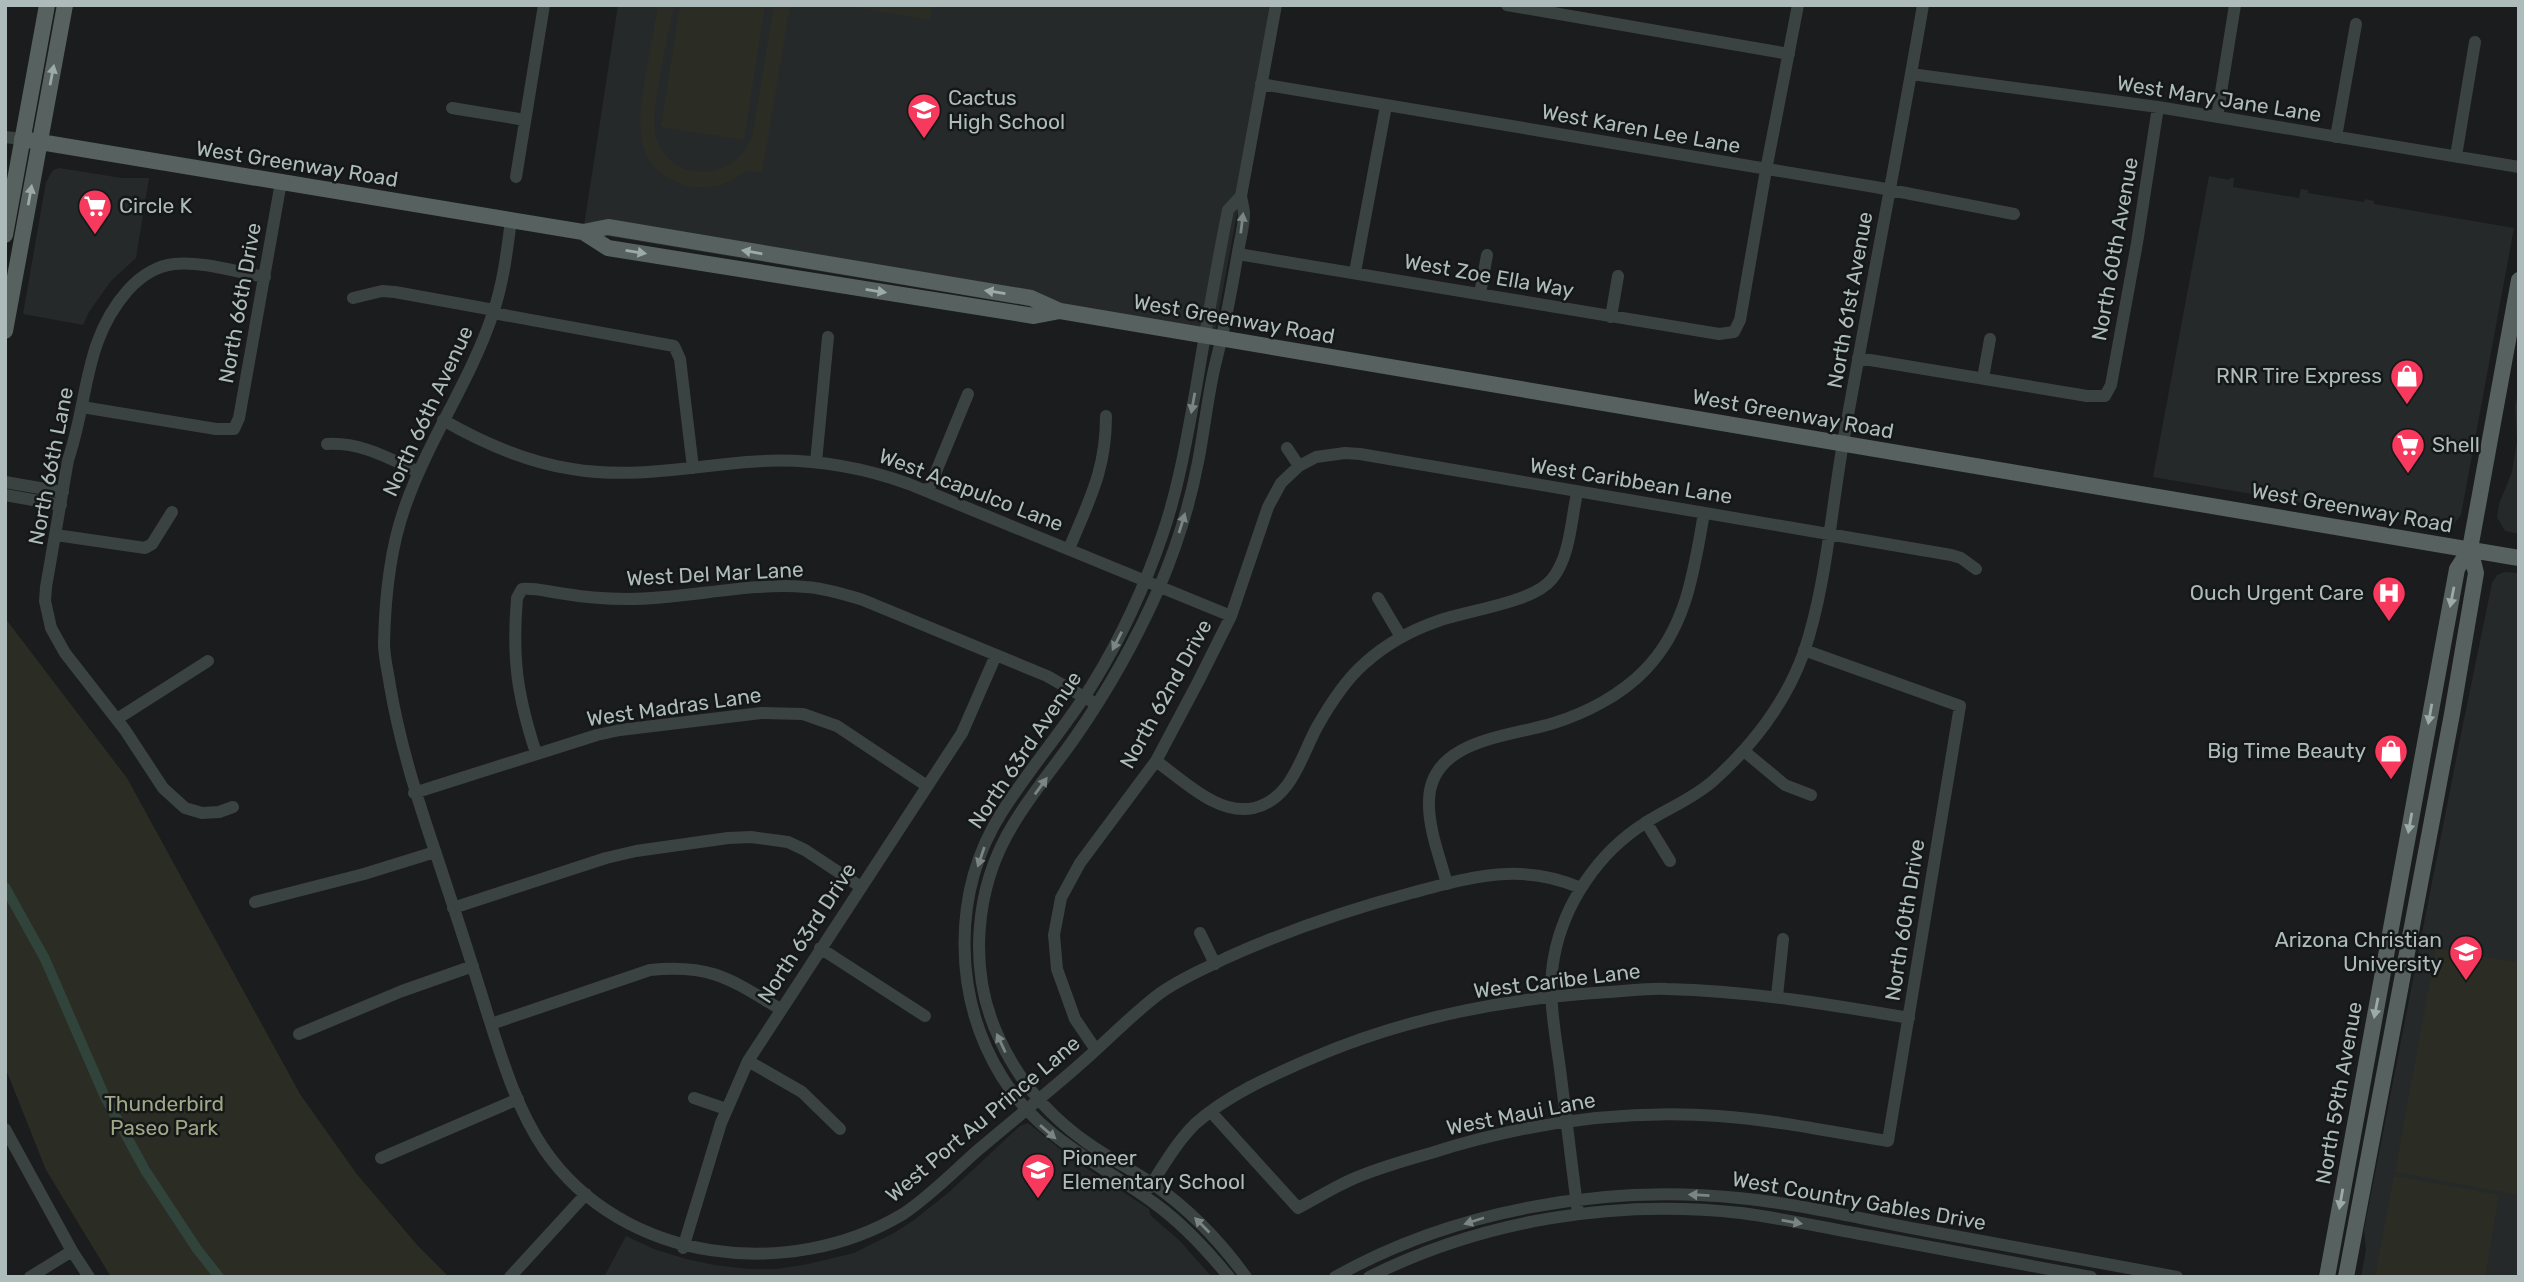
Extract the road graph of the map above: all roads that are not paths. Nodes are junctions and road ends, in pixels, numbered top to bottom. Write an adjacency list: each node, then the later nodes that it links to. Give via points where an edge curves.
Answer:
1 (47, 5): 21 (main road)
2 (65, 5): 22 (main road, one-way to 2)
3 (544, 5): 18 (street)
4 (1276, 5): 13 (street, North 63rd Avenue)
5 (1507, 5): 11 (street)
6 (1798, 5): 11 (street)
7 (1923, 5): 12 (street, North 61st Avenue)
8 (2235, 5): 17 (street)
9 (2356, 24): 20 (street)
10 (2475, 42): 23 (street)
11 (1790, 54): 25 (street)
12 (1911, 75): 15 (street, West Mary Jane Lane); 28 (street, North 61st Avenue)
13 (1261, 84): 14 (street, West Karen Lee Lane); 29 (street, North 63rd Avenue)
14 (1386, 106): 25 (street, West Karen Lee Lane); 37 (street)
15 (2158, 107): 17 (street, West Mary Jane Lane); 52 (street, North 60th Avenue, via 2111,385 2105,396)
16 (452, 108): 18 (street)
17 (2217, 117): 20 (street, West Mary Jane Lane)
18 (525, 120): 26 (street)
19 (5, 136): 21 (street, West Greenway Road)
20 (2336, 137): 23 (street, West Mary Jane Lane)
21 (22, 139): 22 (main road, West Greenway Road); 33 (main road)
22 (39, 143): 27 (main road, West Greenway Road); 47 (main road, one-way to 22)
23 (2456, 156): 24 (street, West Mary Jane Lane)
24 (2519, 167)
25 (1766, 170): 28 (street, West Karen Lee Lane); 46 (street, West Zoe Ella Way, via 1740,320 1734,332 1718,334)
26 (516, 177)
27 (281, 182): 31 (main road, West Greenway Road); 39 (street, North 66th Drive)
28 (1889, 190): 30 (street, West Karen Lee Lane); 51 (street, North 61st Avenue)
29 (1241, 196): 34 (street, North 63rd Avenue, one-way to 29, via 1244,213); 49 (street, North 63rd Avenue, via 1228,211)
30 (2014, 214)
31 (511, 220): 32 (main road, West Greenway Road); 45 (street, North 66th Avenue)
32 (583, 232): 36 (main road, West Greenway Road, one-way to 32, via 608,227); 40 (main road, West Greenway Road, one-way to 40, via 608,248)
33 (5, 234)
34 (1238, 254): 37 (street, West Zoe Ella Way); 49 (street, North 63rd Avenue)
35 (1487, 255): 42 (street)
36 (819, 263): 40 (main road); 44 (main road, West Greenway Road, one-way to 36, via 1031,298)
37 (1355, 272): 42 (street, West Zoe Ella Way)
38 (1618, 276): 46 (street)
39 (265, 277): 54 (street, North 66th Lane, via 182,264 157,269 136,281 102,328); 54 (street, North 66th Drive, via 240,418 234,429)
40 (809, 280): 44 (main road, West Greenway Road, one-way to 44, via 1034,316)
41 (2519, 280): 74 (main road, North 59th Avenue)
42 (1480, 294): 46 (street, West Zoe Ella Way)
43 (353, 298): 45 (street, via 395,292)
44 (1059, 311): 49 (main road, West Greenway Road)
45 (494, 312): 56 (street, North 66th Avenue); 62 (street, via 674,346 680,359)
46 (1611, 317)
47 (5, 331)
48 (828, 337): 60 (street)
49 (1213, 337): 57 (main road, West Greenway Road); 77 (street, North 63rd Avenue, one-way to 77, via 1177,485); 78 (street, North 63rd Avenue, one-way to 49, via 1198,466)
50 (1990, 339): 52 (street)
51 (1858, 358): 52 (street); 57 (street, North 61st Avenue)
52 (1983, 378)
53 (968, 394): 65 (street)
54 (82, 407): 68 (street, North 66th Lane)
55 (1106, 416): 73 (street, via 1102,466)
56 (443, 420): 62 (street, West Acapulco Lane, via 515,454 571,469 635,473); 63 (street, North 66th Avenue)
57 (1843, 443): 71 (street, North 61st Avenue); 74 (main road, West Greenway Road)
58 (327, 444): 63 (street, via 360,446)
59 (1287, 448): 61 (street)
60 (816, 462): 62 (street, West Acapulco Lane); 65 (street, West Acapulco Lane, via 870,471)
61 (1299, 466): 66 (street, West Caribbean Lane, via 1316,457 1360,454); 80 (street, North 62nd Drive, via 1281,483 1268,507)
62 (692, 468)
63 (419, 472): 96 (street, North 66th Avenue, via 404,508 391,561 384,649 396,724)
64 (5, 482): 68 (street)
65 (928, 491): 73 (street, West Acapulco Lane)
66 (1577, 493): 70 (street, West Caribbean Lane); 81 (street, via 1560,567 1541,590)
67 (5, 495): 68 (street)
68 (62, 498): 72 (street, North 66th Lane)
69 (172, 512): 72 (street, via 145,548)
70 (1704, 513): 71 (street, West Caribbean Lane); 102 (street, via 1685,604 1675,631 1646,670 1604,701 1555,723 1464,747 1438,772 1429,801)
71 (1828, 533): 76 (street, West Caribbean Lane, via 1951,555); 82 (street, North 61st Avenue)
72 (56, 535): 89 (street, North 66th Lane, via 47,613 58,640)
73 (1069, 549): 77 (street, West Acapulco Lane)
74 (2470, 550): 75 (main road, West Greenway Road); 85 (main road, North 59th Avenue, one-way to 85, via 2457,569); 86 (main road, North 59th Avenue, via 2476,573)
75 (2519, 558)
76 (1976, 569)
77 (1144, 581): 78 (street, West Acapulco Lane); 87 (street, North 63rd Avenue, one-way to 87, via 1119,637)
78 (1159, 587): 80 (street, West Acapulco Lane); 88 (street, North 63rd Avenue)
79 (1378, 598): 81 (street)
80 (1231, 616): 94 (street, North 62nd Drive)
81 (1401, 637): 94 (street, via 1353,673 1316,728 1291,779 1262,805 1244,809 1222,805)
82 (1804, 650): 90 (street, North 61st Avenue, via 1777,708); 116 (street, North 60th Drive, via 1960,706)
83 (996, 655): 87 (street, West Del Mar Lane); 91 (street, West Del Mar Lane, via 863,600 807,587 768,586 627,599 522,589 517,597 515,670); 95 (street, North 63rd Drive, via 962,733)
84 (208, 661): 89 (street)
85 (2438, 671): 86 (main road); 92 (main road, North 59th Avenue, one-way to 92)
86 (2459, 674): 93 (main road, North 59th Avenue)
87 (1084, 697): 88 (street, West Del Mar Lane); 125 (street, North 63rd Avenue, one-way to 125, via 998,820 980,859 967,911 965,968 974,1017 991,1058)
88 (1096, 705): 123 (street, North 63rd Avenue, one-way to 88, via 1008,1056 988,1007 979,950 981,913 993,868 1012,825)
89 (117, 719): 98 (street, via 163,788 185,807 202,813)
90 (1744, 751): 97 (street, via 1785,785); 99 (street, North 61st Avenue, via 1711,783)
91 (536, 753): 95 (street, West Madras Lane, via 620,730 780,712 837,726); 96 (street, West Madras Lane)
92 (2422, 756): 93 (main road); 153 (main road, North 59th Avenue, one-way to 153)
93 (2444, 760): 154 (main road, North 59th Avenue)
94 (1156, 761): 119 (street, North 62nd Drive, via 1080,863 1061,898 1054,935 1057,970 1075,1019)
95 (927, 786): 103 (street, North 63rd Drive)
96 (414, 793): 100 (street, North 66th Avenue)
97 (1811, 795)
98 (233, 807)
99 (1646, 822): 101 (street); 104 (street, North 61st Avenue, via 1622,840)
100 (435, 852): 105 (street); 106 (street, North 66th Avenue)
101 (1670, 861)
102 (1447, 884): 104 (street, West Port Au Prince Lane, via 1508,874 1549,878); 110 (street, West Port Au Prince Lane, via 1322,919)
103 (861, 887): 106 (street, via 788,842 728,838 606,858); 109 (street, North 63rd Drive)
104 (1581, 888): 112 (street, North 61st Avenue, via 1559,934)
105 (255, 902)
106 (453, 908): 111 (street, North 66th Avenue)
107 (1200, 933): 110 (street)
108 (1783, 939): 113 (street)
109 (820, 948): 114 (street, North 63rd Drive); 115 (street)
110 (1215, 964): 119 (street, West Port Au Prince Lane, via 1161,993)
111 (473, 967): 117 (street, North 66th Avenue); 118 (street)
112 (1550, 996): 113 (street, West Caribe Lane, via 1664,988); 126 (street, West Caribe Lane, via 1480,1007 1340,1046 1285,1070); 127 (street, North 61st Avenue)
113 (1777, 996): 116 (street, West Caribe Lane)
114 (780, 1009): 117 (street, via 723,976 678,967 650,970); 120 (street, North 63rd Drive)
115 (925, 1016)
116 (1909, 1018): 131 (street, North 60th Drive)
117 (491, 1024): 122 (street, West Port Au Prince Lane)
118 (299, 1034)
119 (1096, 1050): 123 (street, West Port Au Prince Lane)
120 (748, 1062): 124 (street, North 63rd Drive); 129 (street, via 802,1092)
121 (694, 1098): 124 (street)
122 (519, 1100): 134 (street); 136 (street, West Port Au Prince Lane, via 545,1151)
123 (1038, 1101): 125 (street, West Port Au Prince Lane); 130 (street, North 63rd Avenue)
124 (726, 1109): 140 (street, North 63rd Drive)
125 (1025, 1109): 132 (street, North 63rd Avenue, one-way to 132); 140 (street, West Port Au Prince Lane, via 905,1212 852,1240 805,1254 760,1259)
126 (1211, 1112): 127 (street, West Maui Lane, via 1298,1208 1354,1178 1414,1158 1481,1137); 135 (street, West Caribe Lane, via 1181,1139)
127 (1566, 1120): 131 (street, West Maui Lane, via 1642,1114 1718,1116); 138 (street, North 61st Avenue)
128 (5, 1129): 133 (street)
129 (840, 1129)
130 (1078, 1136): 132 (street); 135 (street, North 63rd Avenue)
131 (1888, 1141)
132 (1068, 1147): 137 (street, North 63rd Avenue)
133 (10, 1149): 141 (street)
134 (381, 1158)
135 (1152, 1183): 137 (street, West Caribe Lane); 148 (street, North 63rd Avenue, one-way to 135, via 1205,1227)
136 (586, 1194): 140 (street, West Port Au Prince Lane, via 632,1227); 146 (street)
137 (1144, 1196): 147 (street, North 63rd Avenue, via 1198,1241)
138 (1576, 1200): 139 (street, North 61st Avenue); 142 (street, West Country Gables Drive, one-way to 138, via 1740,1198 1671,1194); 149 (street, West Country Gables Drive, one-way to 149, via 1465,1224 1388,1251)
139 (1578, 1214): 143 (street, West Country Gables Drive, one-way to 143, via 1648,1209 1740,1213); 150 (street, West Country Gables Drive, via 1492,1230)
140 (684, 1248)
141 (72, 1251): 144 (street); 145 (street)
142 (2032, 1251): 143 (street); 152 (street, West Country Gables Drive)
143 (2028, 1271): 151 (street, West Country Gables Drive)
144 (30, 1277)
145 (89, 1277)
146 (510, 1277)
147 (1229, 1277)
148 (1246, 1277)
149 (1335, 1277)
150 (1368, 1277)
151 (2091, 1277)
152 (2177, 1277)
153 (2327, 1277)
154 (2346, 1277)

